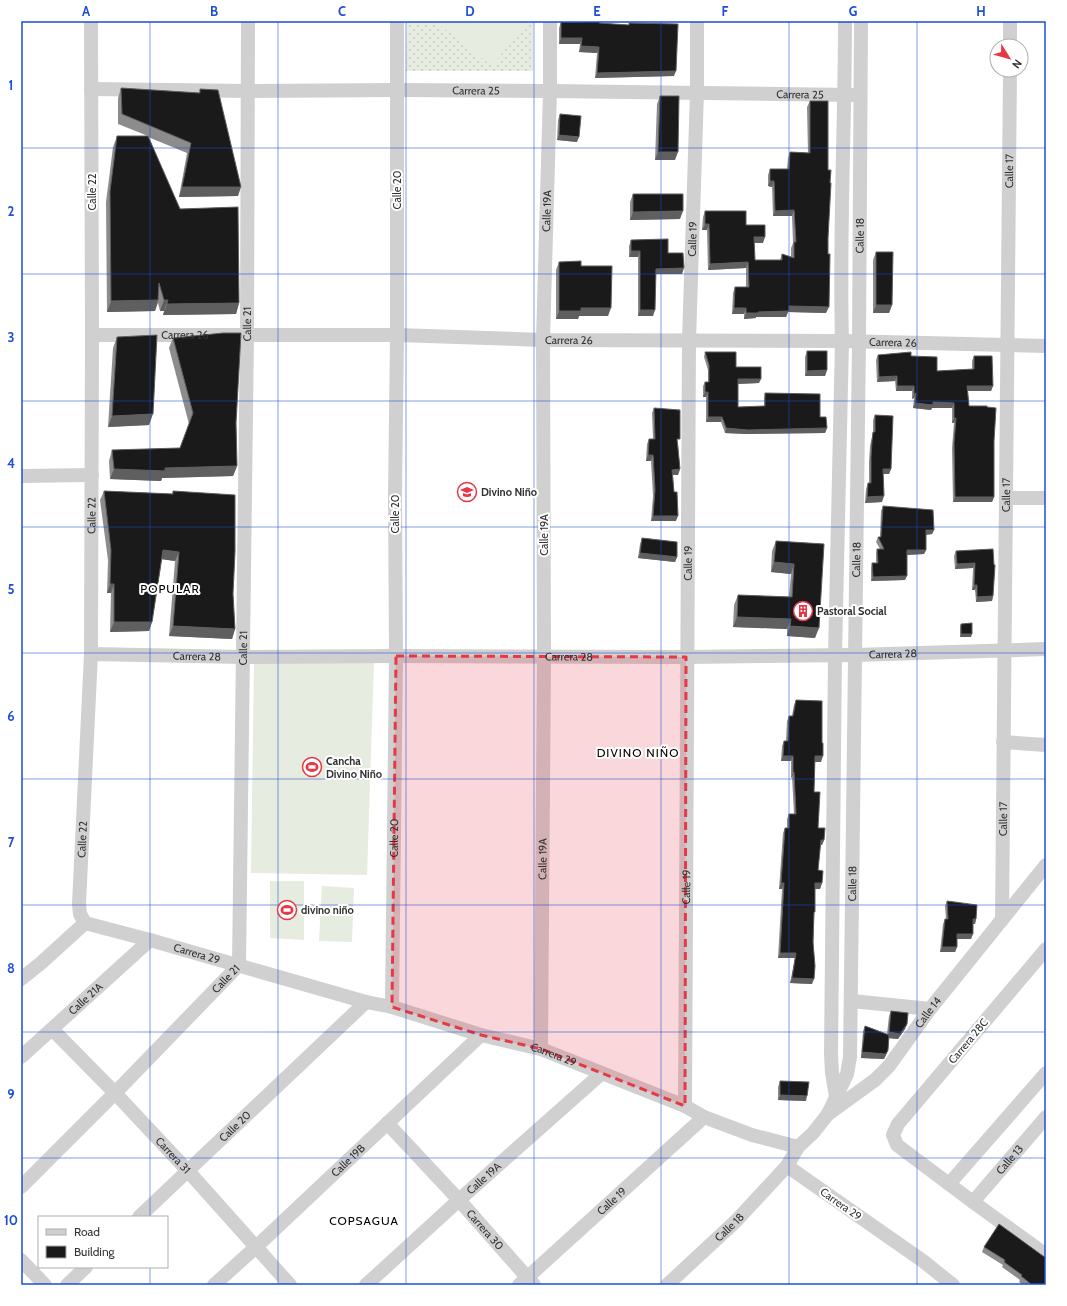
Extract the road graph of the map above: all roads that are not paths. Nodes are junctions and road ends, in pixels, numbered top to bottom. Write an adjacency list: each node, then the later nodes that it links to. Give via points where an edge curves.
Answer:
1 (90, 21): 11 (street, Calle 22)
2 (248, 21): 14 (street, Calle 21)
3 (397, 21): 12 (street, Calle 20)
4 (550, 21): 13 (street, Calle 19A)
5 (697, 21): 15 (street, Calle 19)
6 (845, 21): 16 (street, Calle 18)
7 (861, 21): 17 (street, Calle 18)
8 (1010, 21): 9 (street)
9 (1010, 38)
10 (1010, 78): 25 (street, Calle 17)
11 (91, 89): 14 (street, Carrera 25); 19 (street, Calle 22)
12 (397, 90): 13 (street, Carrera 25); 14 (street, Carrera 25); 20 (street, Calle 20)
13 (550, 91): 15 (street, Carrera 25); 21 (street, Calle 19A)
14 (248, 92): 18 (street, Calle 21)
15 (697, 92): 16 (street, Carrera 25); 22 (street, Calle 19)
16 (845, 95): 17 (street, Carrera 25); 23 (street, Calle 18)
17 (861, 95): 24 (street, Calle 18)
18 (247, 334): 19 (street, Carrera 26); 20 (street, Carrera 26); 37 (street, Calle 21)
19 (92, 335): 27 (street, Calle 22)
20 (397, 335): 21 (street, Carrera 26); 36 (street, Calle 20)
21 (544, 340): 22 (street, Carrera 26); 38 (street, Calle 19A)
22 (688, 340): 23 (street, Carrera 26); 39 (street, Calle 19)
23 (842, 340): 24 (street, Carrera 26); 34 (street, Calle 18)
24 (859, 341): 25 (street, Carrera 26); 35 (street, Calle 18)
25 (1007, 345): 26 (street, Carrera 26); 29 (street, Calle 17)
26 (1046, 346)
27 (92, 475): 28 (street); 33 (street, Calle 22)
28 (21, 476)
29 (1006, 498): 30 (street); 32 (street, Calle 17)
30 (1046, 498)
31 (1046, 649): 32 (street, Carrera 28)
32 (1004, 650): 35 (street, Carrera 28); 40 (street, Calle 17)
33 (91, 654): 37 (street, Carrera 28); 44 (street, Calle 22, via 79,904 80,914)
34 (835, 655): 35 (street, Carrera 28); 39 (street, Carrera 28); 60 (street, Calle 18, via 831,1054)
35 (855, 655): 49 (street, Calle 18)
36 (396, 656): 37 (street, Carrera 28); 38 (street, Carrera 28); 51 (street, Calle 20)
37 (242, 657): 47 (street, Calle 21)
38 (544, 657): 39 (street, Carrera 28); 55 (street, Calle 19A)
39 (686, 658): 61 (street, Calle 19)
40 (1003, 742): 41 (street); 43 (street, Calle 17)
41 (1046, 744)
42 (1046, 865): 43 (street, Calle 14)
43 (1002, 920): 52 (street, Calle 14)
44 (85, 923): 45 (street, Carrera 29); 48 (street)
45 (150, 940): 47 (street, Carrera 29); 53 (street, Calle 21A)
46 (1046, 950): 69 (street, Carrera 28C, via 898,1124 893,1135 898,1144)
47 (239, 965): 50 (street, Carrera 29); 59 (street, Calle 21)
48 (21, 979)
49 (852, 1001): 52 (street); 60 (street, Calle 18, via 850,1057 847,1074)
50 (366, 1002): 51 (street, Carrera 29); 68 (street, Calle 20)
51 (392, 1007): 54 (street, Carrera 29)
52 (930, 1009): 62 (street, Calle 14, via 889,1066 875,1080)
53 (52, 1029): 56 (street, Calle 21A); 59 (street, Carrera 31)
54 (481, 1035): 55 (street, Carrera 29); 65 (street, Calle 19B)
55 (541, 1049): 57 (street, Carrera 29)
56 (21, 1057)
57 (602, 1073): 61 (street, Carrera 29); 71 (street, Calle 19A)
58 (1046, 1073): 69 (street)
59 (115, 1093): 68 (street, Carrera 31); 70 (street, Calle 21)
60 (836, 1096): 62 (street, Calle 18)
61 (685, 1106): 63 (street, Carrera 29)
62 (828, 1114): 66 (street, Calle 14)
63 (704, 1117): 66 (street, Carrera 29, via 752,1135); 78 (street, Calle 19)
64 (1045, 1122): 72 (street, Calle 13)
65 (387, 1123): 71 (street, Carrera 30); 74 (street, Calle 19B)
66 (798, 1147): 67 (street)
67 (787, 1166): 84 (street, Calle 18, via 736,1221); 85 (street, Carrera 29)
68 (188, 1171): 73 (street, Calle 20); 74 (street, Carrera 31)
69 (949, 1184): 72 (street)
70 (21, 1187)
71 (459, 1200): 78 (street, Carrera 30); 83 (street, Calle 19A)
72 (973, 1202): 75 (street)
73 (140, 1216)
74 (256, 1247): 81 (street, Calle 19B); 82 (street, Carrera 31)
75 (1046, 1255)
76 (21, 1260): 79 (street)
77 (85, 1268): 80 (street)
78 (527, 1282)
79 (45, 1285)
80 (67, 1285)
81 (214, 1285)
82 (290, 1285)
83 (366, 1285)
84 (668, 1285)
85 (953, 1285)

